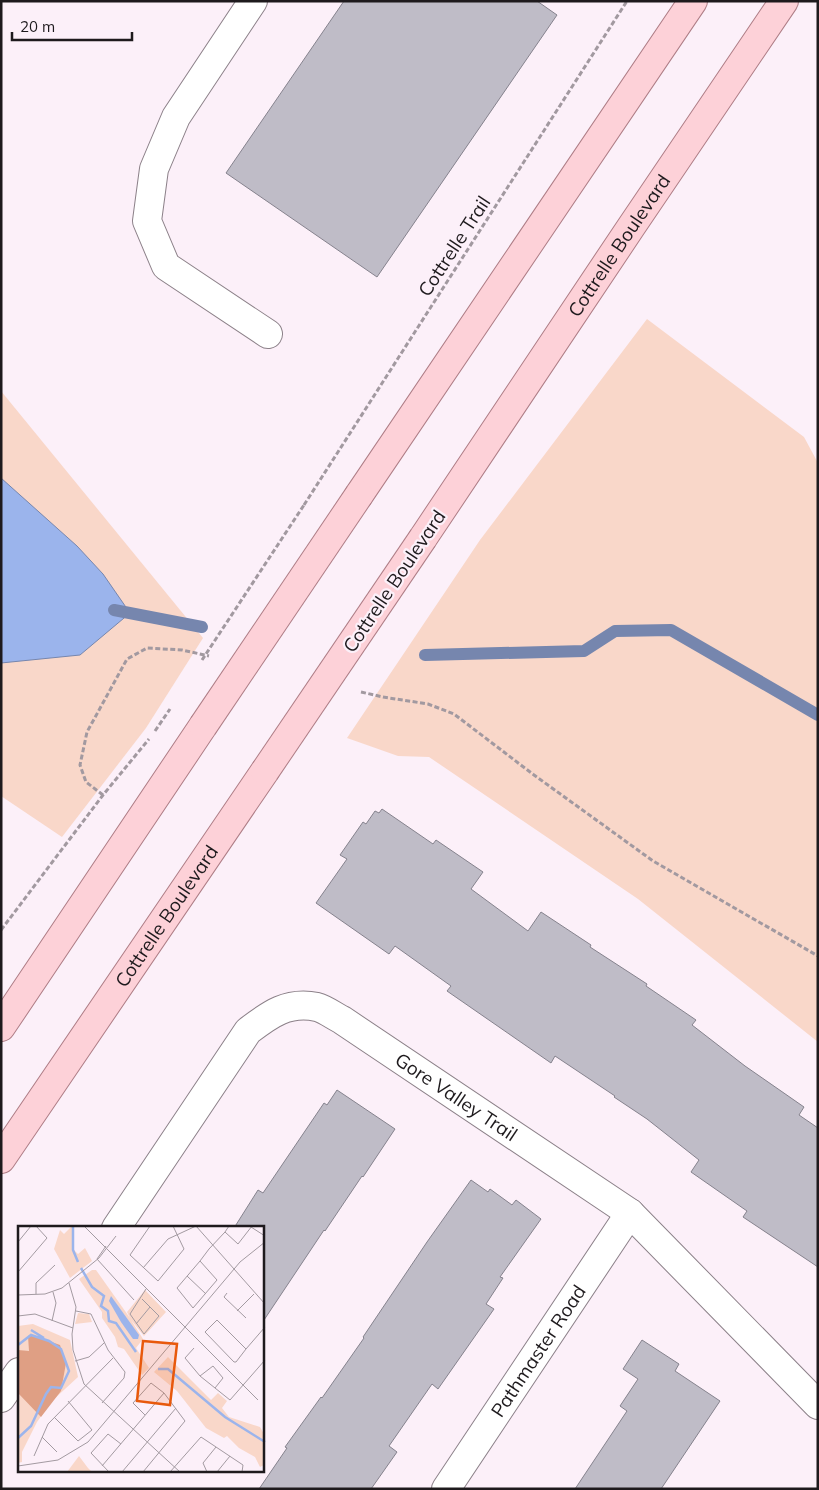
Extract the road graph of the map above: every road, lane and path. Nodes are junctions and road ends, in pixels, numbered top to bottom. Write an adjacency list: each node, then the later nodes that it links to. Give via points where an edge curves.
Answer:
1 (253, 1): 5 (street, via 176,117 154,169 147,221 166,266)
2 (627, 1): 7 (path, Cottrelle Trail, bridge)
3 (693, 1): 15 (main road, bridge)
4 (784, 1): 16 (main road, Cottrelle Boulevard, bridge)
5 (268, 334)
6 (210, 657): 12 (path, via 182,650 147,648 127,659 86,732 80,765 86,782)
7 (198, 667)
8 (354, 691): 14 (path, via 428,704 454,714 653,861)
9 (171, 707): 10 (path, bridge)
10 (155, 732)
11 (149, 739): 12 (path)
12 (103, 795): 13 (path)
13 (1, 930)
14 (818, 956)
15 (1, 1027)
16 (1, 1159)
17 (630, 1213): 18 (street, Gore Valley Trail, via 342,1020 319,1007 294,1005 268,1015 248,1031); 21 (street, Gore Valley Trail); 22 (street, Pathmaster Road)
18 (117, 1226)
19 (18, 1373): 20 (street)
20 (1, 1398)
21 (818, 1405)
22 (446, 1489)

